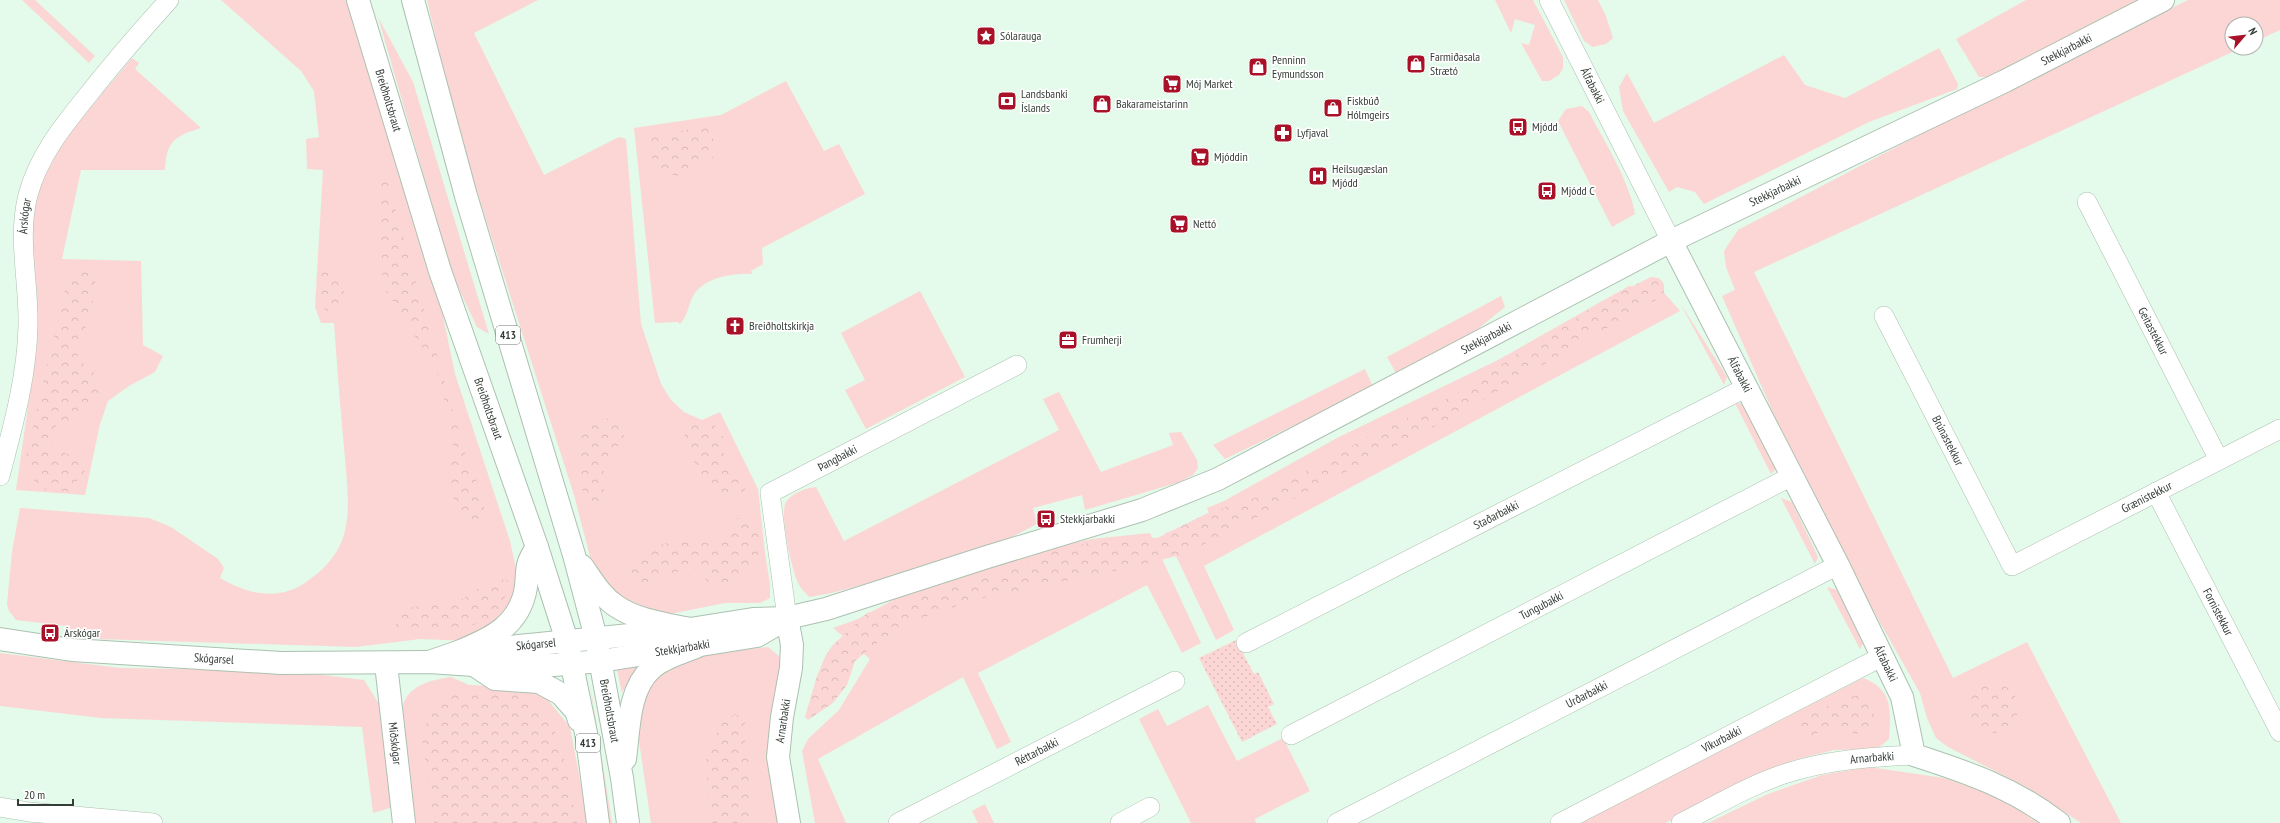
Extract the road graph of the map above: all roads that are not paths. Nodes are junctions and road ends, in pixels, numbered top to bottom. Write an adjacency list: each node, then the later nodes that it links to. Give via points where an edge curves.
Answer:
1 (169, 0): 13 (street, Árskógar, via 124,49 52,140 34,177 28,196 22,235 28,304 27,348 21,394)
2 (358, 0): 16 (street, Breiðholtsbraut / 413, via 440,271)
3 (413, 0): 17 (street, Breiðholtsbraut / 413, via 468,204)
4 (1549, 0): 7 (street, Álfabakki)
5 (2163, 0): 7 (street, Stekkjarbakki, via 2005,81)
6 (2087, 202): 12 (street, Geitastekkur)
7 (1671, 241): 10 (street, Álfabakki); 20 (street, Stekkjarbakki, via 1218,478 1154,506 826,609)
8 (1884, 316): 19 (street, Brúnastekkur)
9 (1017, 365): 20 (street, Þangbakki, via 770,493)
10 (1747, 387): 14 (street, Álfabakki); 25 (street, Staðarbakki)
11 (2280, 428): 12 (street, Grænistekkur)
12 (2219, 460): 15 (street, Grænistekkur)
13 (0, 476)
14 (1792, 476): 18 (street, Álfabakki); 33 (street, Tungubakki)
15 (2156, 492): 19 (street, Grænistekkur); 32 (street, Fornistekkur)
16 (537, 547): 24 (street, Breiðholtsbraut / 413); 27 (street, via 527,562 526,588 520,607 509,624)
17 (574, 555): 21 (street, Breiðholtsbraut / 413); 22 (street, via 600,591 616,606)
18 (1838, 565): 26 (street, Álfabakki); 46 (street, Urðarbakki)
19 (2012, 566)
20 (787, 618): 22 (street, Stekkjarbakki, via 757,636); 43 (street, Arnarbakki, via 792,645 791,668 778,750)
21 (596, 638): 22 (street, Stekkjarbakki); 24 (street, Skógarsel); 28 (street, Breiðholtsbraut / 413)
22 (693, 638): 28 (street, Stekkjarbakki); 36 (street, via 652,668 638,684)
23 (0, 639): 29 (street, Skógarsel, via 72,650 180,658 281,663)
24 (567, 641): 27 (street, Skógarsel); 30 (street, Breiðholtsbraut / 413)
25 (1246, 643)
26 (1883, 656): 35 (street, Álfabakki, via 1904,701); 47 (street, Víkurbakki)
27 (466, 658): 29 (street, Skógarsel); 30 (street, Skógarsel); 34 (street, via 495,679 540,682 561,694 576,712)
28 (601, 661): 30 (street, Stekkjarbakki); 36 (street, Breiðholtsbraut / 413)
29 (386, 664): 40 (street, Miðskógar)
30 (572, 664): 34 (street, Breiðholtsbraut / 413)
31 (1175, 681): 44 (street, Réttarbakki)
32 (2280, 732)
33 (1291, 735)
34 (587, 738): 41 (street, Breiðholtsbraut / 413)
35 (1914, 755): 48 (street, Arnarbakki, via 1866,757 1824,763 1783,774); 49 (street, Arnarbakki, via 2007,788)
36 (622, 778): 42 (street, Breiðholtsbraut / 413)
37 (0, 807): 39 (street)
38 (1150, 807): 45 (street)
39 (153, 823)
40 (404, 823)
41 (598, 823)
42 (628, 823)
43 (789, 823)
44 (898, 823)
45 (1120, 823)
46 (1337, 823)
47 (1560, 823)
48 (1681, 823)
49 (2059, 823)

